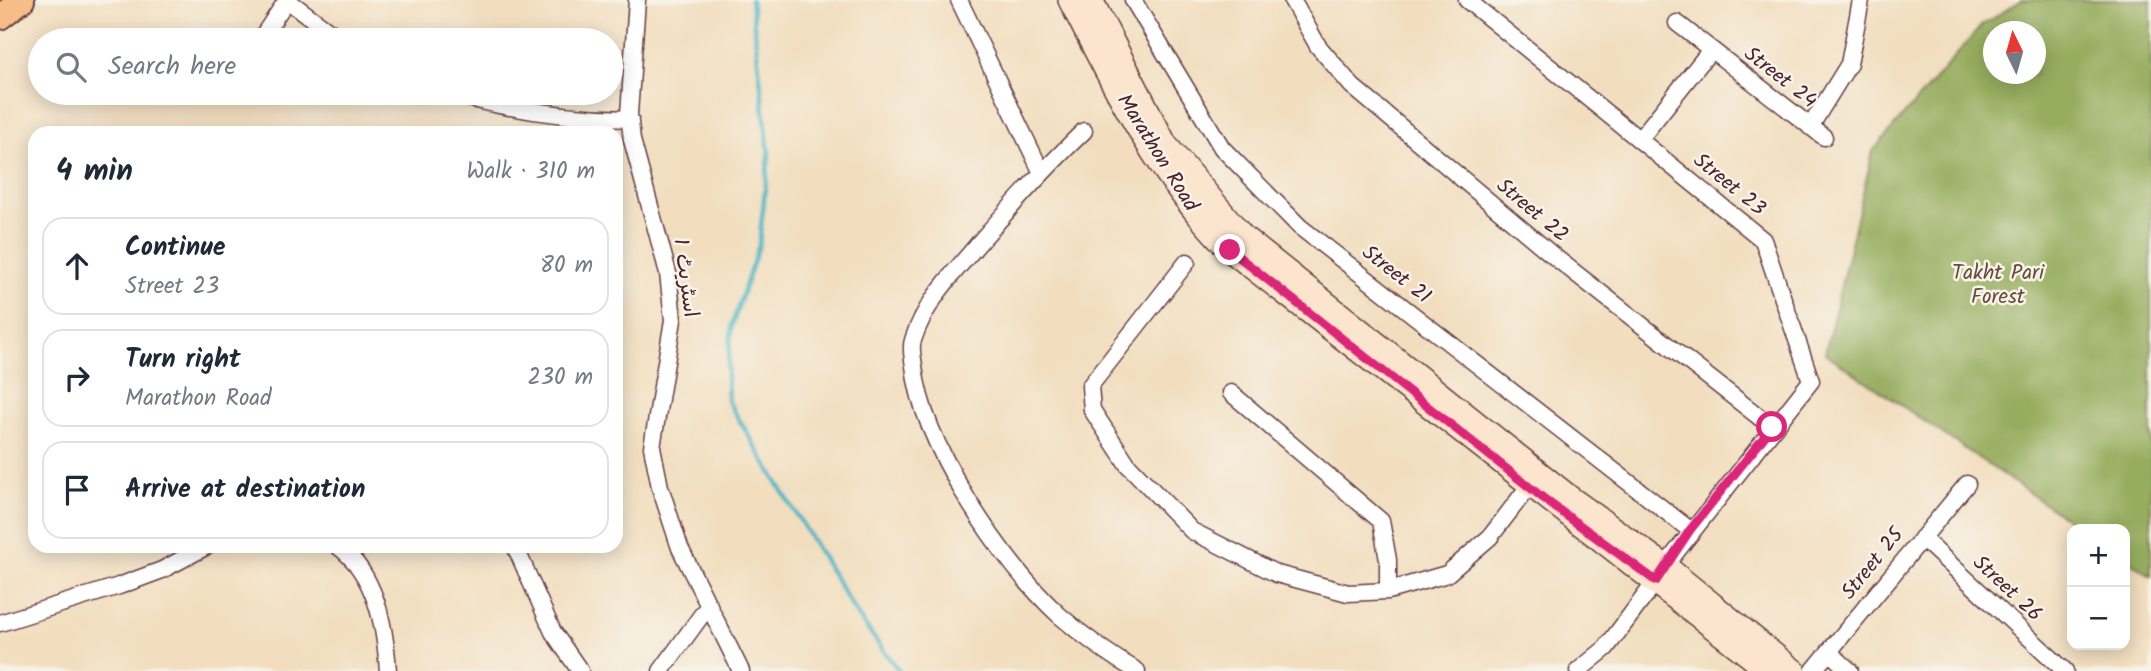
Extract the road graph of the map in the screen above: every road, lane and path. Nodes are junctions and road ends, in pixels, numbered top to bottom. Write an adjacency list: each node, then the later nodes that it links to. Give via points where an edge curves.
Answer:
1 (22, 0): 10 (main road)
2 (637, 0): 16 (street, اسٹریٹ 1)
3 (959, 0): 21 (street)
4 (1070, 0): 26 (main road, Marathon Road, via 1152,153 1195,215 1230,250)
5 (1091, 0): 32 (main road, Marathon Road, via 1165,144 1243,237)
6 (1133, 0): 27 (street, Street 21, via 1222,148 1300,227)
7 (1292, 0): 24 (street, Street 22, via 1318,46 1352,86 1556,258)
8 (1467, 0): 20 (street, Street 23)
9 (1861, 0): 17 (street, via 1849,64)
10 (0, 17)
11 (1677, 23): 14 (street, Street 24)
12 (268, 28): 13 (street, via 287,0)
13 (325, 28)
14 (1710, 51): 17 (street, Street 24); 20 (street, Street 24)
15 (492, 105): 16 (street, via 556,116)
16 (630, 119): 34 (street, اسٹریٹ 1, via 668,273 673,320 652,447 680,548)
17 (1810, 128): 19 (street, Street 24)
18 (1084, 131): 21 (street)
19 (1824, 137)
20 (1639, 140): 24 (street, Street 23, via 1763,240 1811,381)
21 (1041, 171): 41 (street, via 929,303 912,343 917,393 928,426 961,488 1007,555 1058,614 1110,656)
22 (1187, 262): 33 (street, via 1090,386 1092,411 1128,465 1192,531 1277,574 1348,593)
23 (1231, 393): 33 (street, via 1381,521)
24 (1772, 427): 27 (street, Street 23)
25 (1967, 484): 28 (street, Street 25)
26 (1529, 486): 32 (main road, Marathon Road); 33 (street, via 1490,537 1447,574)
27 (1690, 530): 32 (street, Street 23)
28 (1922, 538): 36 (street, Street 25); 47 (street, Street 26)
29 (194, 553): 35 (street, via 130,582)
30 (345, 553): 37 (street, via 361,569 369,586 382,624)
31 (518, 553): 38 (street, via 553,632)
32 (1660, 573): 42 (street, Street 23, via 1605,648); 43 (main road, Marathon Road); 44 (main road, Marathon Road)
33 (1388, 591)
34 (709, 605): 39 (street); 40 (street, اسٹریٹ 1)
35 (0, 623)
36 (1829, 652): 45 (street, Street 25); 46 (street)
37 (388, 671)
38 (580, 671)
39 (661, 671)
40 (741, 671)
41 (1137, 671)
42 (1578, 671)
43 (1769, 671)
44 (1794, 671)
45 (1813, 671)
46 (1850, 671)
47 (2065, 671)

